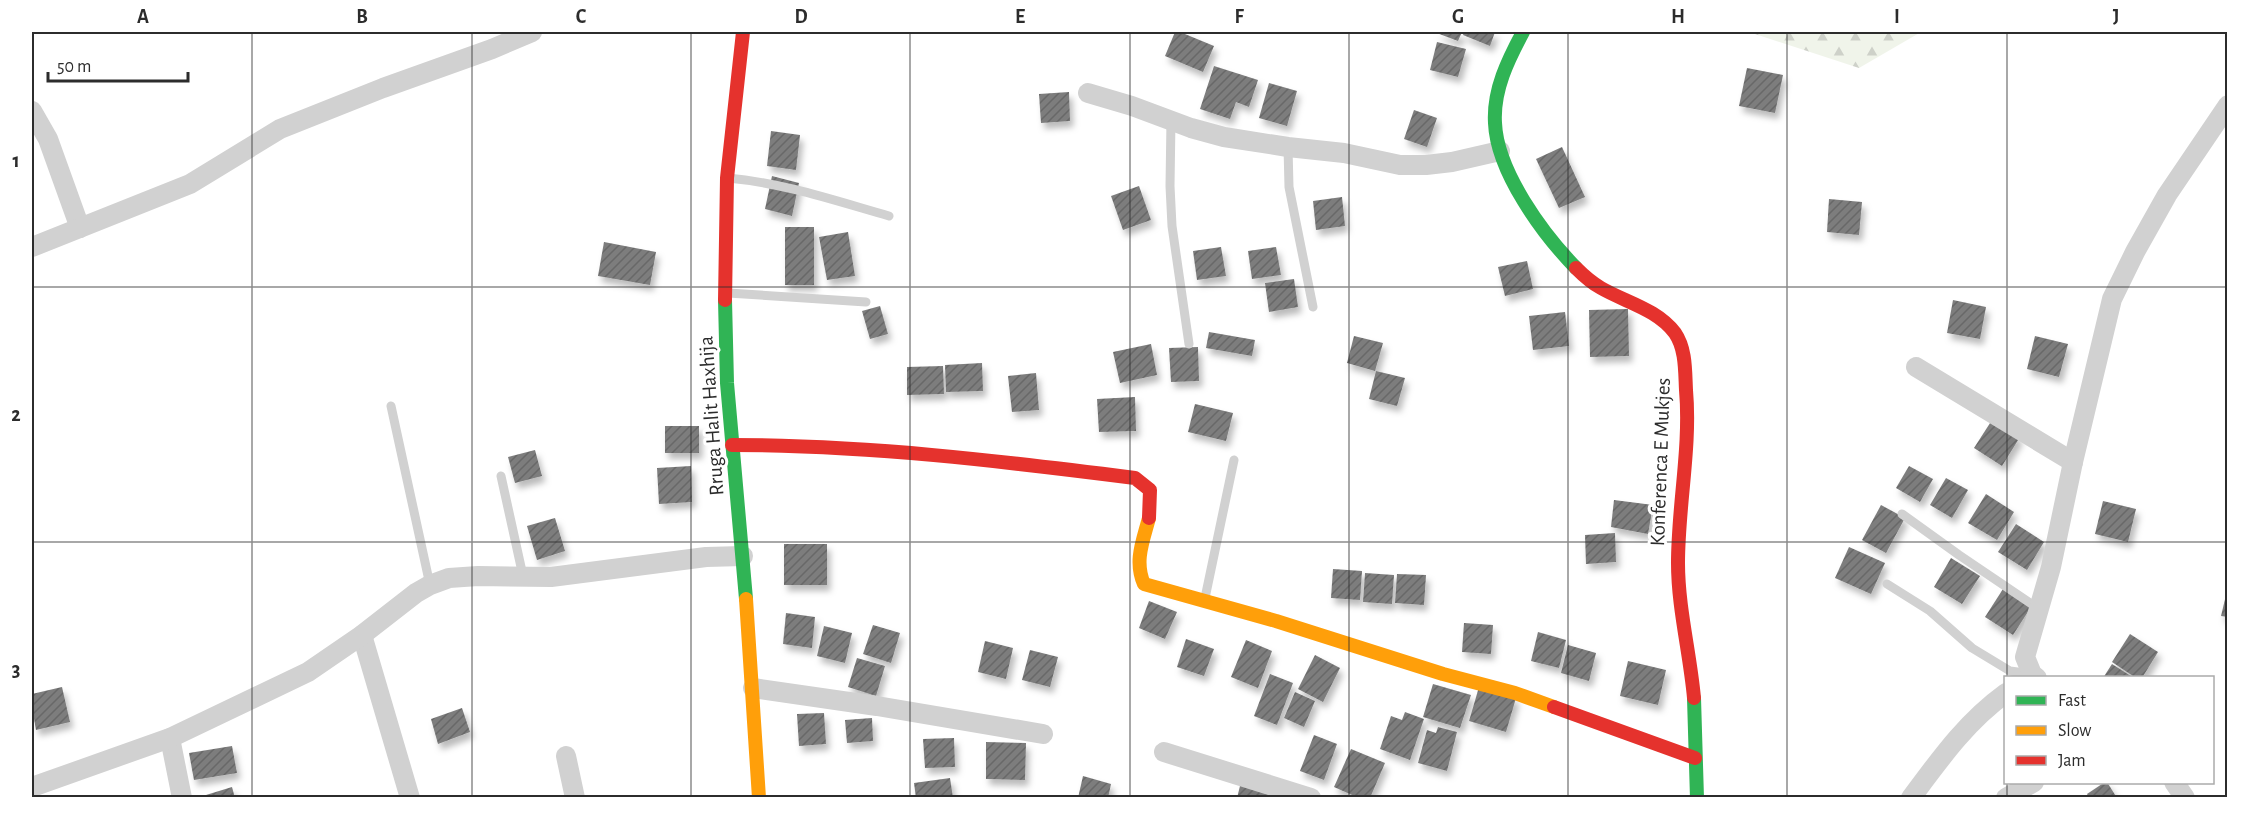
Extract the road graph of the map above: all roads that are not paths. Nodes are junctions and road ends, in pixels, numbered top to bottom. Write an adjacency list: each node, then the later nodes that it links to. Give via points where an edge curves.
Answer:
1 (532, 32): 12 (street, via 280,129 190,184)
2 (743, 32): 10 (street, Rruga Halit Haxhija)
3 (1523, 32): 9 (street, Konferenca E Mukjes, via 1496,104)
4 (1088, 93): 7 (street)
5 (2228, 105): 22 (street, via 2167,195 2121,280 2110,309)
6 (32, 111): 12 (street, via 48,139)
7 (1171, 120): 8 (street, via 1224,137); 17 (lane, via 1172,226)
8 (1288, 147): 9 (street, via 1408,165 1452,162); 16 (lane, via 1289,187)
9 (1500, 151): 39 (street, Konferenca E Mukjes, via 1539,220 1579,273 1659,319 1673,330 1681,344 1687,416 1678,563 1694,686)
10 (727, 178): 11 (lane, via 788,187); 14 (street, Rruga Halit Haxhija)
11 (889, 216)
12 (80, 228): 13 (street)
13 (32, 247)
14 (725, 293): 15 (lane); 20 (street, Rruga Halit Haxhija)
15 (866, 302)
16 (1312, 307)
17 (1189, 344)
18 (1916, 367): 22 (street)
19 (391, 406): 28 (lane)
20 (732, 445): 25 (street, Rruga Halit Haxhija); 29 (street, via 845,447 1135,478 1150,490 1151,510 1138,574 1144,584)
21 (1234, 460): 29 (lane)
22 (2073, 462): 30 (street)
23 (501, 476): 26 (lane)
24 (1902, 514): 30 (lane)
25 (743, 556): 26 (street); 33 (street, Rruga Halit Haxhija)
26 (523, 578): 28 (street, via 449,578)
27 (1887, 584): 32 (lane, via 1930,611 1972,648 2010,671)
28 (430, 585): 31 (street)
29 (1205, 600): 39 (street, via 1515,693)
30 (2039, 609): 32 (street, via 2025,657)
31 (362, 635): 36 (street, via 308,672); 44 (street)
32 (2032, 676)
33 (753, 688): 35 (street); 46 (street, Rruga Halit Haxhija)
34 (2004, 695): 49 (street, via 1954,739)
35 (1044, 734)
36 (170, 738): 42 (street); 43 (street)
37 (1164, 752): 47 (street)
38 (566, 756): 45 (street)
39 (1695, 758): 48 (street, Konferenca E Mukjes)
40 (2032, 784): 50 (street)
41 (2175, 784): 51 (street)
42 (32, 787)
43 (182, 798)
44 (410, 798)
45 (575, 798)
46 (759, 798)
47 (1311, 798)
48 (1697, 798)
49 (1911, 798)
50 (2006, 798)
51 (2185, 798)

